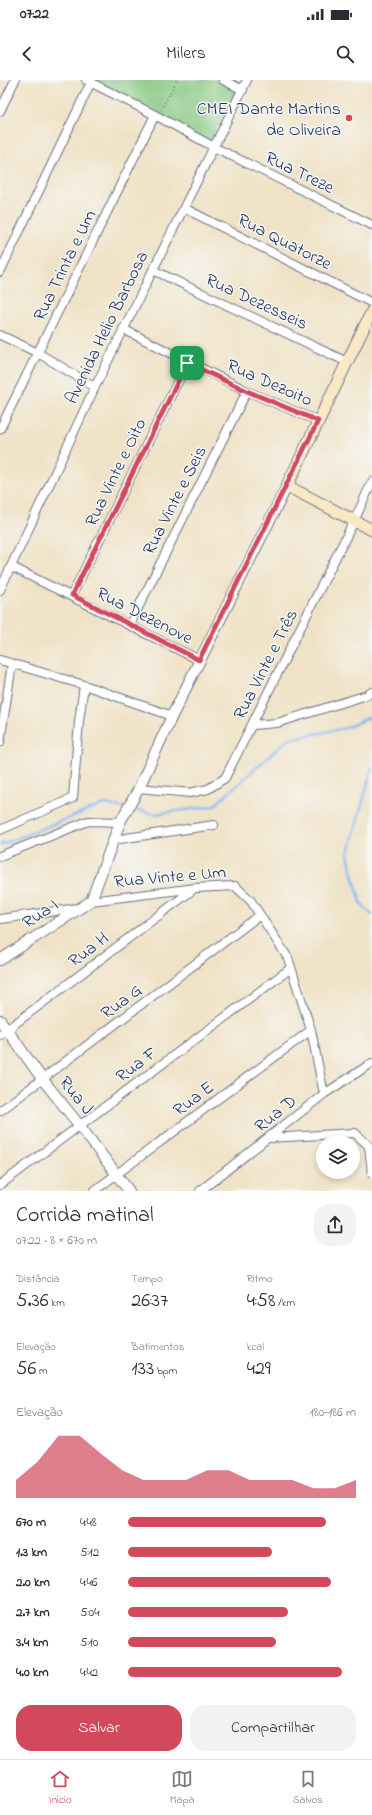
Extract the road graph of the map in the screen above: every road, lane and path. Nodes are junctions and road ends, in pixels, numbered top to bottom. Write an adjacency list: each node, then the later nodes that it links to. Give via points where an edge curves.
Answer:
1 (15, 80): 7 (street)
2 (177, 80): 8 (path)
3 (223, 80): 6 (street)
4 (248, 80): 6 (street, Avenida Helio Barbosa)
5 (89, 81): 8 (street, Rua Treze); 13 (street)
6 (243, 90): 9 (street, Avenida Helio Barbosa)
7 (0, 111)
8 (156, 115): 9 (street, Rua Treze); 18 (street, Rua Trinta e Um)
9 (214, 147): 10 (street, Avenida Helio Barbosa); 11 (street, Rua Treze)
10 (184, 208): 12 (street, Avenida Helio Barbosa); 14 (street, Rua Quatorze)
11 (372, 225)
12 (153, 270): 16 (street, Avenida Helio Barbosa); 19 (street, Rua Dezesseis)
13 (0, 272)
14 (372, 303)
15 (372, 311): 19 (main road)
16 (123, 329): 20 (street, Rua Dezoito); 21 (street, Avenida Helio Barbosa)
17 (0, 335): 18 (street)
18 (38, 353): 21 (street); 24 (street, Rua Trinta e Um)
19 (347, 362): 23 (main road)
20 (187, 363): 22 (street, Rua Dezoito); 31 (street, Rua Vinte e Oito)
21 (95, 387): 29 (street, Avenida Helio Barbosa)
22 (247, 391): 23 (street, Rua Dezoito); 32 (street, Rua Vinte e Seis)
23 (318, 421): 26 (main road)
24 (0, 429)
25 (372, 482): 27 (street, Rua Vinte e Três)
26 (287, 486): 27 (main road); 34 (street)
27 (354, 521): 28 (main road); 39 (street, Rua Vinte e Três)
28 (372, 530)
29 (12, 567): 30 (street, Avenida Helio Barbosa); 31 (street, Rua Dezenove)
30 (0, 590)
31 (72, 595): 32 (street, Rua Dezenove)
32 (130, 624): 34 (street, Rua Dezenove)
33 (0, 660): 35 (street)
34 (199, 660): 38 (street)
35 (12, 664): 36 (street); 40 (street)
36 (84, 685): 38 (street); 44 (street, via 78,721 73,798)
37 (372, 692): 39 (street, via 277,723)
38 (172, 716): 41 (street)
39 (253, 725): 41 (street, Rua Vinte e Três, via 225,778 208,789 190,793)
40 (0, 742)
41 (138, 790): 42 (street)
42 (123, 818): 45 (street); 46 (street, via 88,821)
43 (214, 825): 45 (street)
44 (0, 830)
45 (113, 840): 48 (street)
46 (0, 856)
47 (196, 888): 48 (street, Rua Vinte e Um); 50 (street, Rua Vinte e Um, via 235,886 251,901); 56 (street, Rua H)
48 (91, 901): 49 (street, Rua Vinte e Um)
49 (78, 908): 51 (street, Rua Vinte e Um); 52 (street, Rua I)
50 (260, 915): 53 (street, Rua Vinte e Um, via 288,958); 58 (street, Rua G)
51 (0, 918)
52 (0, 960)
53 (291, 968): 55 (street, Rua Vinte e Um); 61 (street, Rua F)
54 (0, 1020): 56 (street, Rua J)
55 (311, 1030): 59 (street, Rua Vinte e Um); 64 (street, Rua E)
56 (4, 1033): 58 (street, Rua J)
57 (372, 1063): 59 (street, Rua D)
58 (43, 1080): 60 (street, Rua G); 61 (street, Rua J)
59 (324, 1094): 62 (street, Rua D)
60 (0, 1111)
61 (80, 1126): 64 (street, Rua J); 65 (street, Rua F)
62 (269, 1138): 63 (street, via 355,1133 369,1146); 68 (street, Rua D)
63 (372, 1173)
64 (117, 1174): 66 (street, Rua E); 67 (street, Rua J)
65 (0, 1185)
66 (94, 1191)
67 (128, 1191)
68 (200, 1191)

